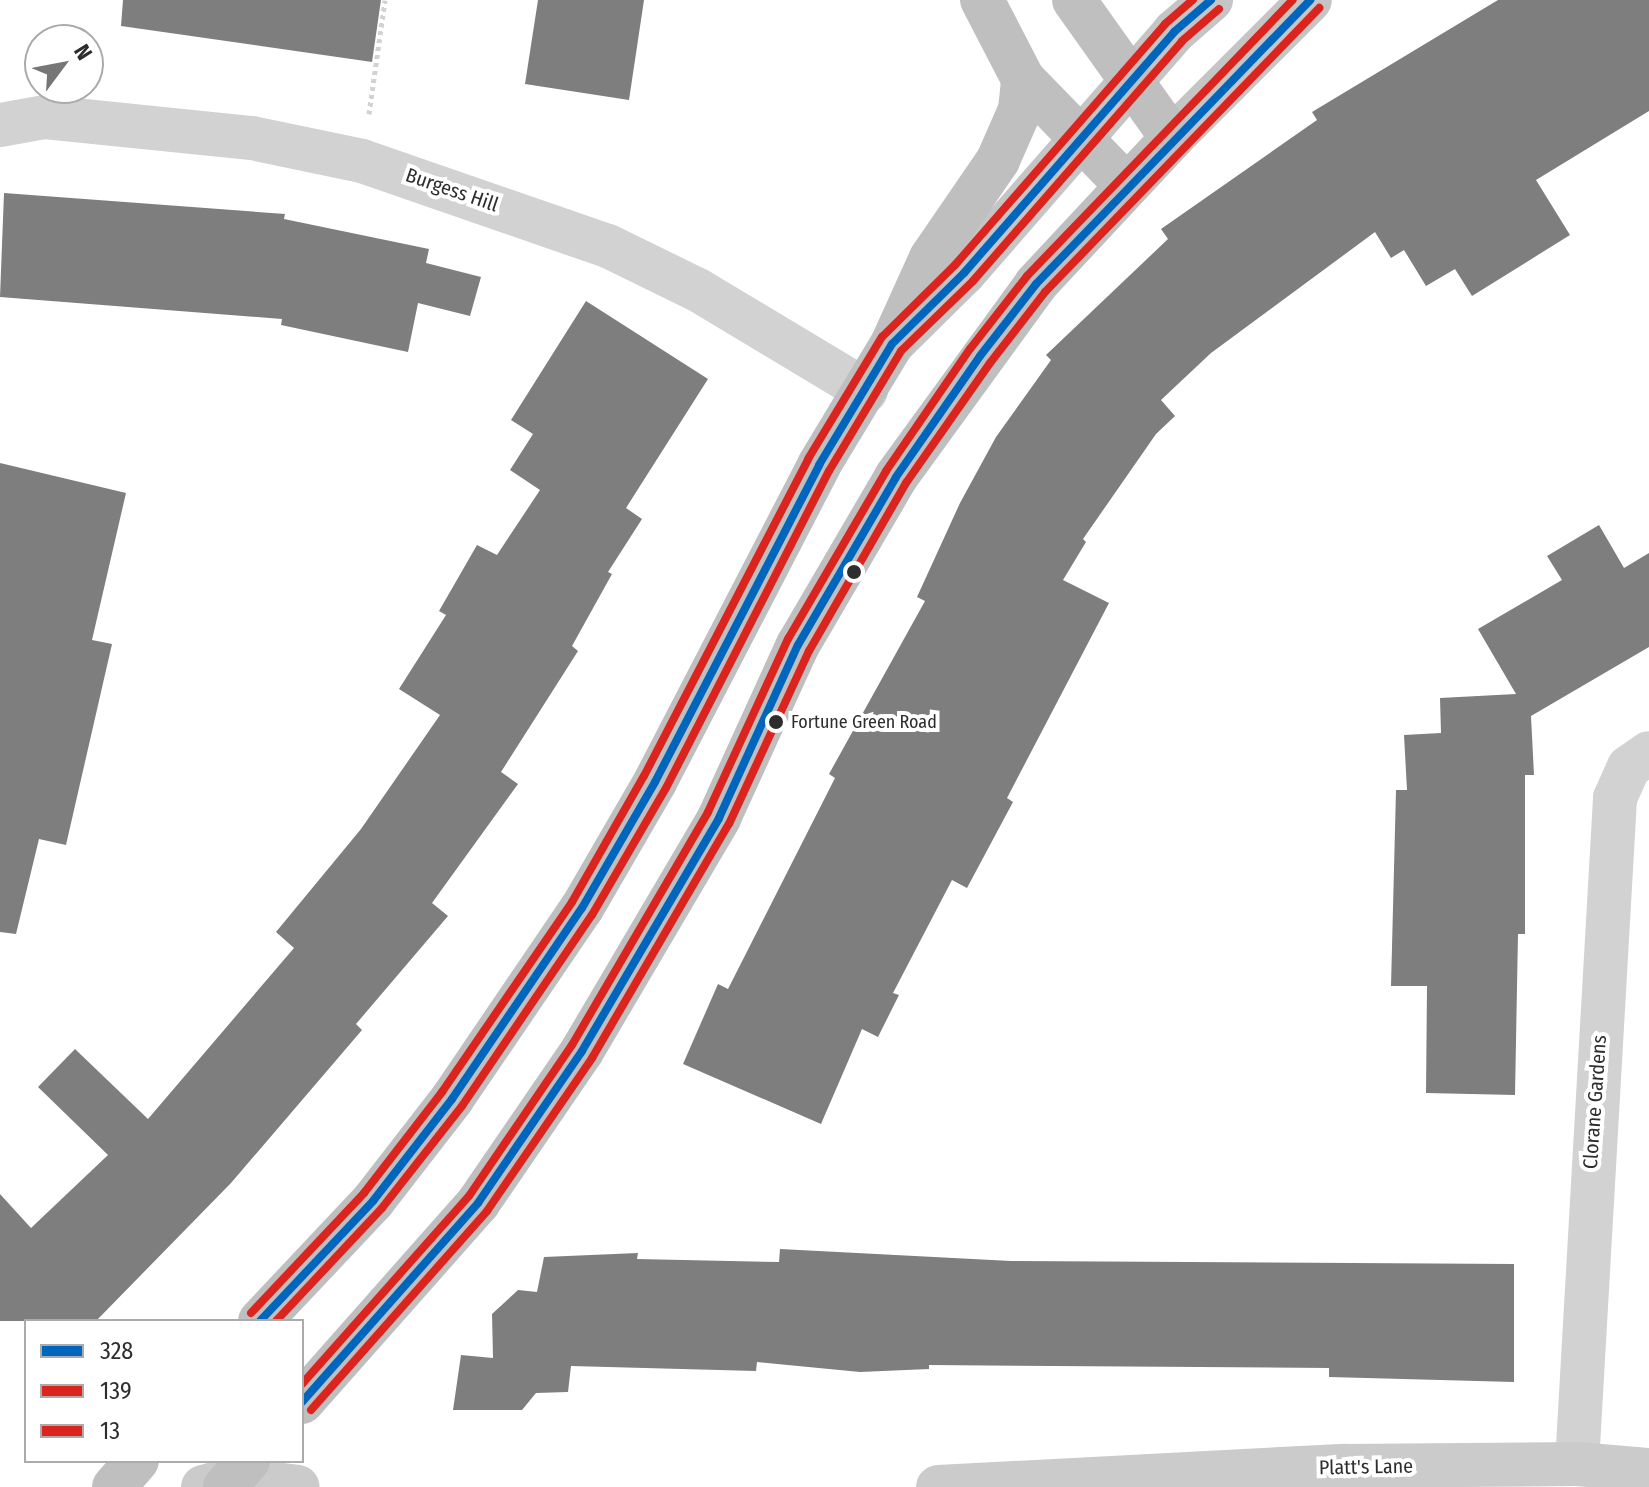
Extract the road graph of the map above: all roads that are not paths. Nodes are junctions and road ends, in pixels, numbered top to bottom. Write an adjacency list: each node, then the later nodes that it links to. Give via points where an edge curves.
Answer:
1 (982, 0): 5 (highway)
2 (1074, 0): 6 (highway)
3 (1211, 0): 6 (main road)
4 (1310, 0): 8 (main road)
5 (1023, 79): 9 (highway); 11 (highway, via 1020,110 998,160 945,233)
6 (1129, 82): 8 (highway); 9 (main road)
7 (0, 125): 12 (street, Burgess Hill, via 45,117 252,138 362,161 608,246 698,290)
8 (1172, 138): 10 (highway)
9 (1079, 139): 10 (highway); 11 (main road, via 964,273)
10 (1127, 186): 15 (highway, via 1036,284 896,477 798,645 719,818 574,1063 478,1203)
11 (892, 344): 12 (highway)
12 (866, 391): 14 (highway, via 819,465 655,782 567,932 452,1099 373,1201)
13 (1649, 753): 17 (street, Clorane Gardens, via 1629,767 1615,798)
14 (262, 1319)
15 (304, 1400)
16 (135, 1463): 20 (highway)
17 (1577, 1464): 18 (street, Platt's Lane); 22 (street, Platt's Lane, via 1345,1466)
18 (1649, 1470)
19 (227, 1479): 21 (street)
20 (114, 1487)
21 (298, 1487)
22 (938, 1487)

